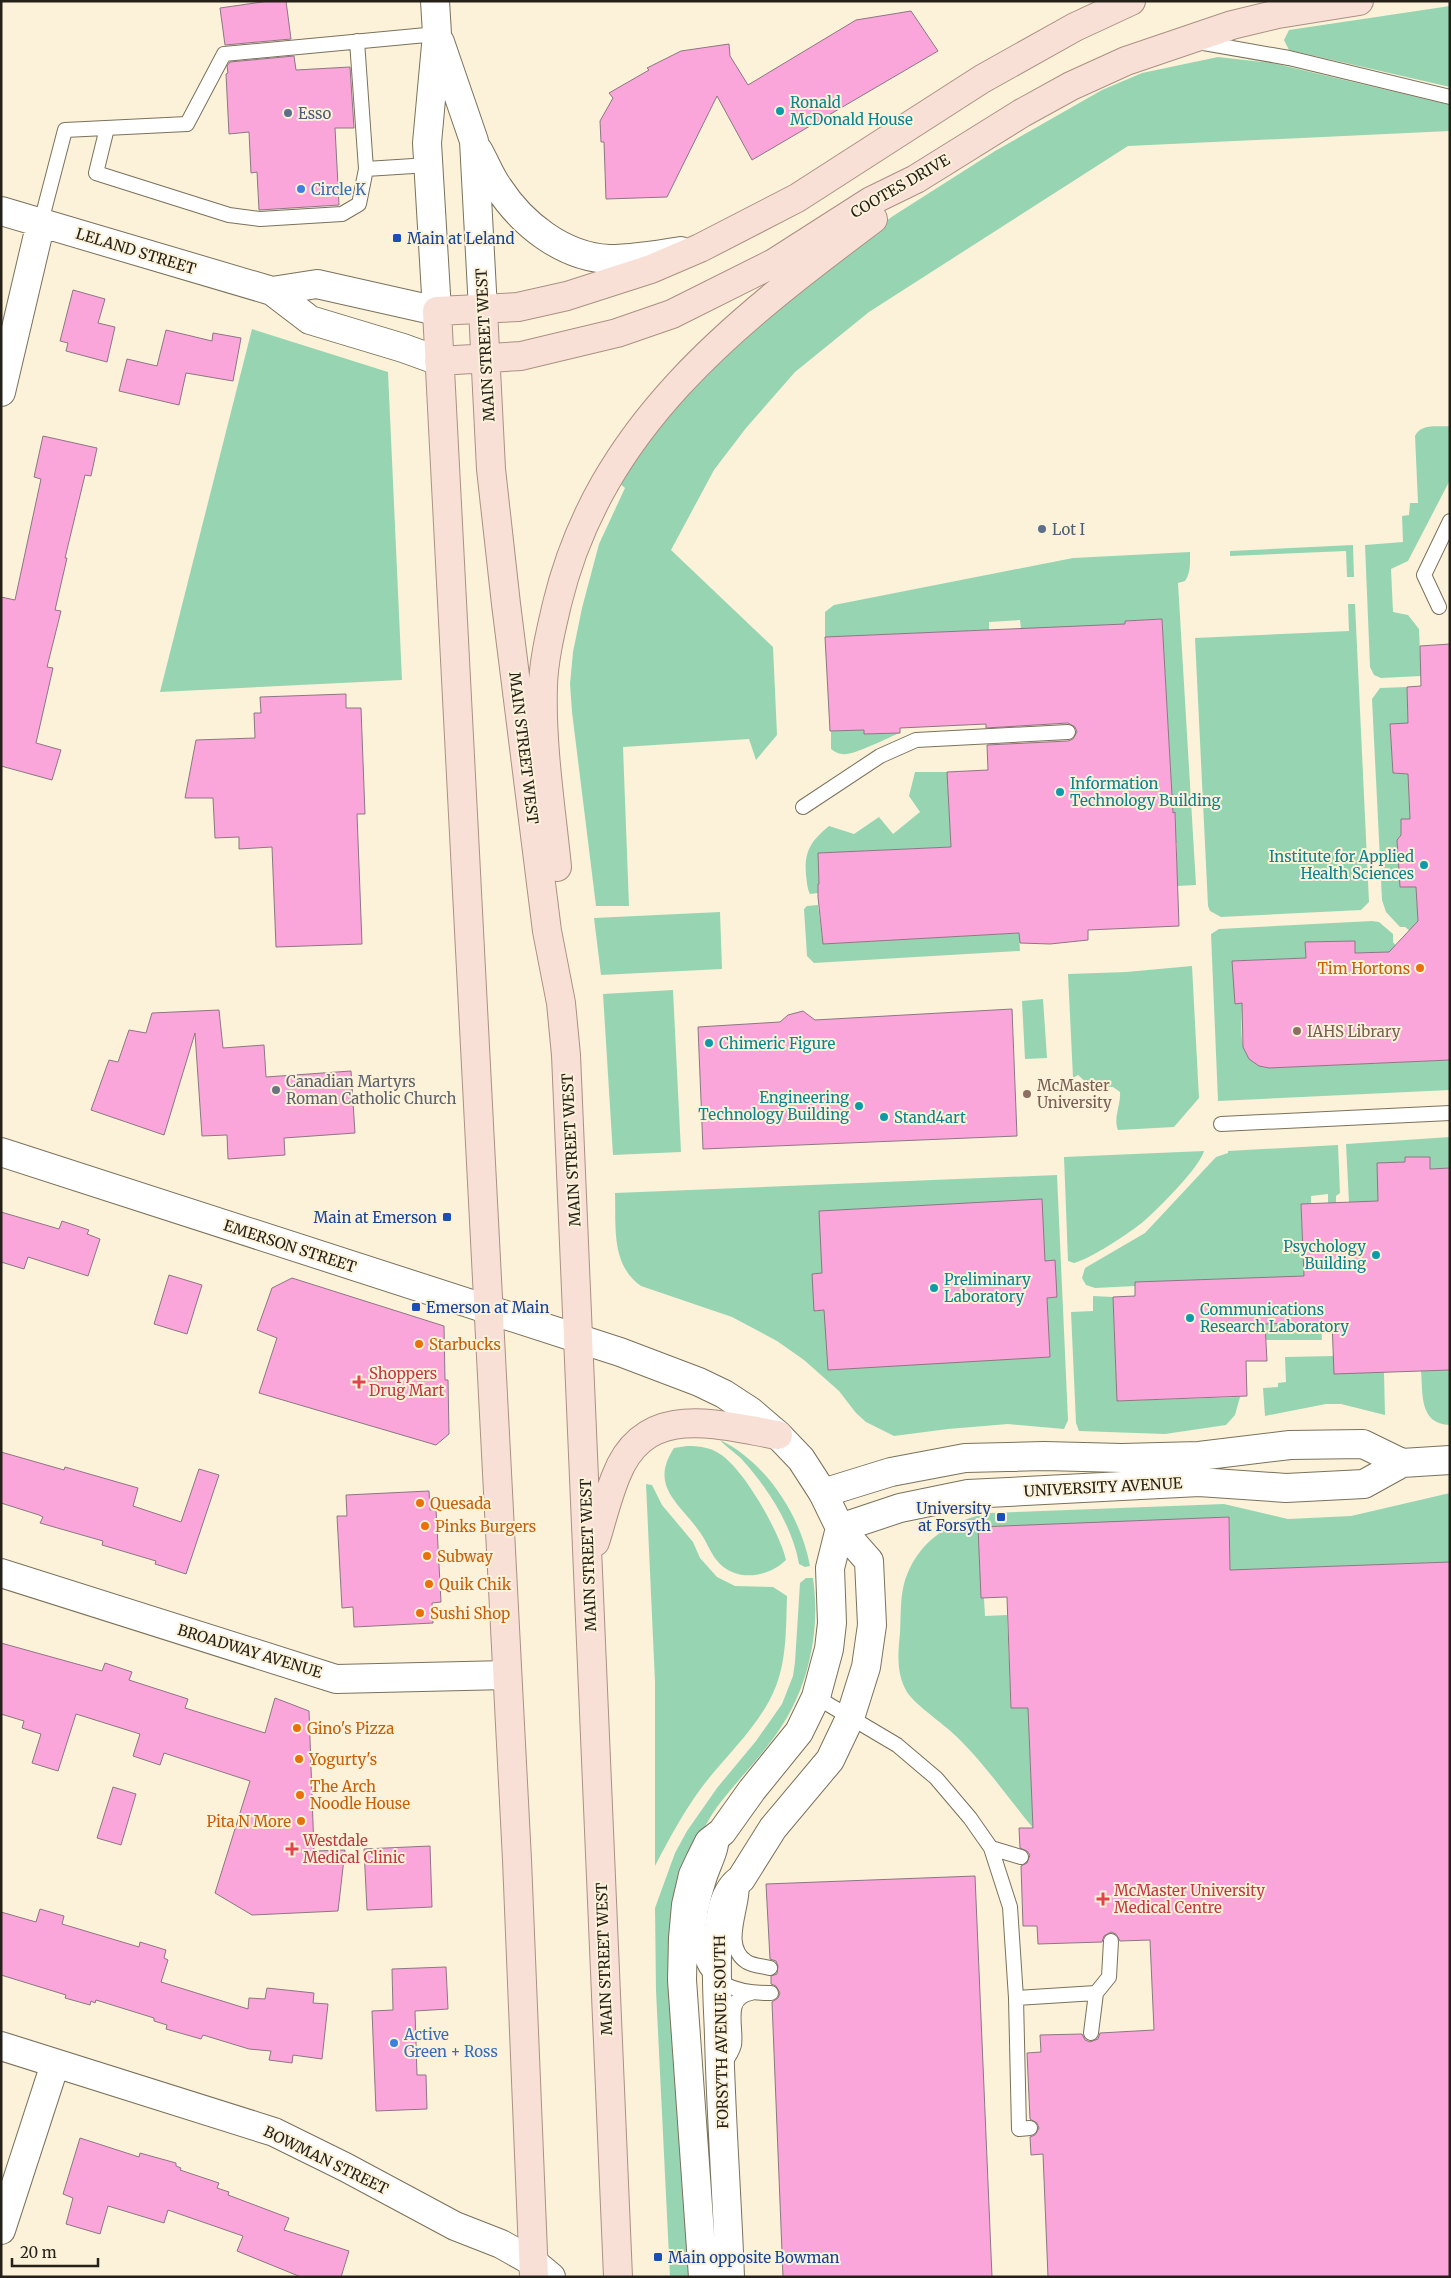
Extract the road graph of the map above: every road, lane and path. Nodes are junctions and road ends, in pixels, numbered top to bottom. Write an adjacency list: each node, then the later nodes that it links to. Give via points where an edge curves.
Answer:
1 (435, 1): 4 (street, MAIN STREET WEST)
2 (1131, 1): 15 (main road, via 1075,27 982,79 797,198)
3 (1359, 1): 5 (main road, COOTES DRIVE, via 1278,14)
4 (437, 34): 6 (lane); 9 (street, MAIN STREET WEST); 10 (street, MAIN STREET WEST, via 427,144)
5 (1182, 40): 7 (lane, via 1249,49); 12 (main road, COOTES DRIVE, via 1071,86)
6 (358, 41): 8 (lane, via 224,54 187,124); 11 (lane)
7 (1450, 97)
8 (107, 128): 11 (lane, via 96,173 229,215 260,219 342,214 359,204); 14 (lane, via 65,130)
9 (474, 141): 15 (street, via 510,204 560,246 608,259); 17 (street, MAIN STREET WEST)
10 (429, 165): 11 (lane); 18 (street, MAIN STREET WEST)
11 (366, 168)
12 (916, 179): 19 (main road, COOTES DRIVE, via 871,201 774,263 672,314 608,335 521,356); 26 (main road, via 880,214 800,276 694,366 626,448 576,538 550,632 543,684 545,746 563,929)
13 (1, 210): 14 (street, LELAND STREET)
14 (41, 222): 16 (street, LELAND STREET); 21 (street)
15 (700, 248): 17 (main road, via 651,269 568,296 518,307)
16 (272, 291): 18 (street, LELAND STREET, via 317,284); 20 (street, LELAND STREET, via 310,320)
17 (483, 310): 18 (main road); 19 (main road, MAIN STREET WEST)
18 (436, 312): 20 (main road, MAIN STREET WEST)
19 (486, 360): 20 (main road, COOTES DRIVE); 26 (main road, MAIN STREET WEST, via 491,469 506,604 547,931)
20 (439, 361): 30 (main road, MAIN STREET WEST)
21 (1, 392)
22 (1450, 521): 23 (lane, via 1424,575)
23 (1440, 607)
24 (1068, 732): 25 (lane, via 916,740 880,756)
25 (803, 807)
26 (561, 1003): 31 (main road, MAIN STREET WEST, via 570,1112)
27 (1450, 1113): 28 (lane)
28 (1221, 1124)
29 (1, 1152): 30 (street, EMERSON STREET)
30 (488, 1309): 31 (street, EMERSON STREET); 39 (main road, MAIN STREET WEST)
31 (579, 1339): 32 (street, via 724,1394); 37 (main road, MAIN STREET WEST)
32 (778, 1435): 35 (street, via 800,1459); 37 (main road, via 678,1423 643,1436 633,1445 616,1475)
33 (1450, 1460): 34 (street, UNIVERSITY AVENUE)
34 (1402, 1463): 35 (street, UNIVERSITY AVENUE, via 1363,1444 1290,1446 1189,1456 965,1458 892,1472); 36 (street, UNIVERSITY AVENUE, via 1364,1484 1286,1488 1199,1482 968,1494 900,1508)
35 (823, 1494): 36 (street)
36 (840, 1528): 40 (street, FORSYTH AVENUE SOUTH, via 830,1568 832,1623 829,1648); 41 (street, FORSYTH AVENUE SOUTH, via 869,1561 871,1582 870,1647)
37 (589, 1560): 60 (main road, MAIN STREET WEST)
38 (1, 1572): 39 (street, BROADWAY AVENUE, via 336,1679)
39 (507, 1675): 59 (main road, MAIN STREET WEST)
40 (816, 1697): 41 (lane); 42 (street, FORSYTH AVENUE SOUTH, via 799,1732)
41 (850, 1718): 43 (lane, via 897,1745 936,1778); 45 (street, FORSYTH AVENUE SOUTH, via 830,1760 773,1828)
42 (722, 1832): 48 (lane, via 720,1851 700,1912 698,1935 704,1965); 61 (street, FORSYTH AVENUE SOUTH, via 709,1842 694,1875 682,1938 682,1980)
43 (991, 1848): 44 (lane); 52 (lane, via 1010,1907)
44 (1021, 1857)
45 (741, 1879): 47 (lane, via 743,1897 736,1919 736,1948 748,1963); 48 (street, FORSYTH AVENUE SOUTH, via 728,1890 721,1917)
46 (1110, 1941): 51 (lane, via 1109,1977)
47 (770, 1968)
48 (718, 1980): 49 (lane, via 732,1989); 56 (street, FORSYTH AVENUE SOUTH)
49 (750, 1993): 50 (lane); 56 (lane, via 736,2001 734,2045)
50 (771, 1993)
51 (1096, 1993): 52 (lane); 53 (lane)
52 (1016, 1998): 57 (lane, via 1023,2072 1019,2129)
53 (1091, 2033)
54 (1, 2046): 55 (street, BOWMAN STREET)
55 (55, 2064): 58 (street); 59 (street, BOWMAN STREET, via 274,2132 345,2166 455,2226 501,2244)
56 (720, 2067): 62 (street, FORSYTH AVENUE SOUTH)
57 (1030, 2128)
58 (1, 2230)
59 (540, 2272)
60 (618, 2277)
61 (703, 2277)
62 (730, 2277)

